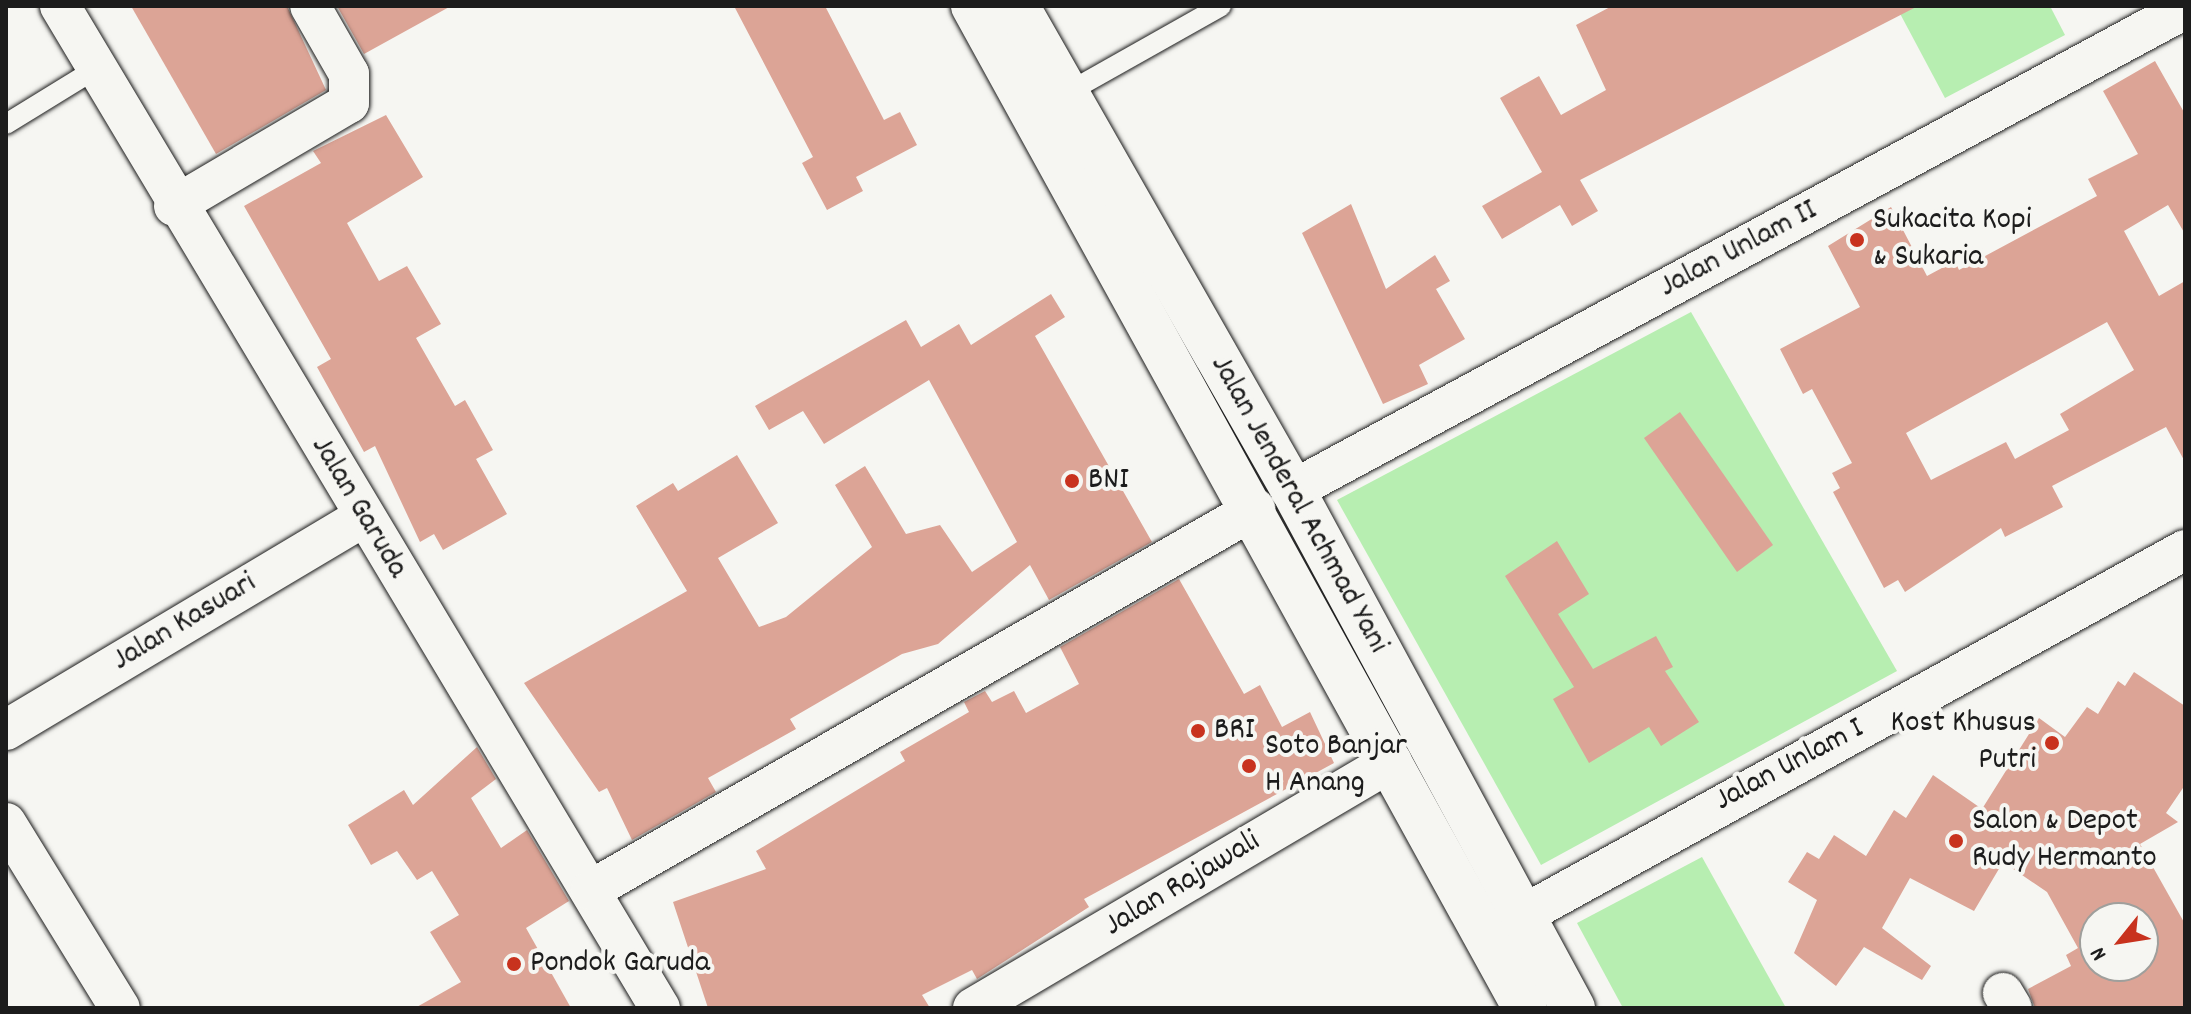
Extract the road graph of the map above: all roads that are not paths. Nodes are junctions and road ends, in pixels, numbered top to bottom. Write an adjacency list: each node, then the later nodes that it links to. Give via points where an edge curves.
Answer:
1 (60, 6): 7 (street, Jalan Garuda)
2 (310, 6): 10 (street, via 349,74 349,103)
3 (973, 6): 12 (highway, Jalan Jenderal Achmad Yani)
4 (1017, 6): 8 (highway, Jalan Jenderal Achmad Yani)
5 (1221, 6): 8 (lane)
6 (2185, 9): 11 (street, Jalan Unlam II)
7 (97, 68): 9 (lane); 10 (street, Jalan Garuda)
8 (1065, 94): 11 (highway, Jalan Jenderal Achmad Yani)
9 (6, 124)
10 (174, 206): 13 (street, Jalan Garuda)
11 (1293, 490): 19 (highway, Jalan Jenderal Achmad Yani)
12 (1255, 509): 16 (highway, Jalan Jenderal Achmad Yani); 18 (street)
13 (364, 517): 15 (street, Jalan Kasuari); 18 (street, Jalan Garuda)
14 (2185, 550): 19 (street, Jalan Unlam I)
15 (6, 730)
16 (1392, 761): 22 (street, Jalan Rajawali); 23 (highway, Jalan Jenderal Achmad Yani)
17 (6, 823): 20 (street)
18 (591, 890): 21 (street, Jalan Garuda)
19 (1523, 915): 24 (highway, Jalan Jenderal Achmad Yani)
20 (120, 1008)
21 (660, 1008)
22 (973, 1008)
23 (1525, 1008)
24 (1573, 1008)

